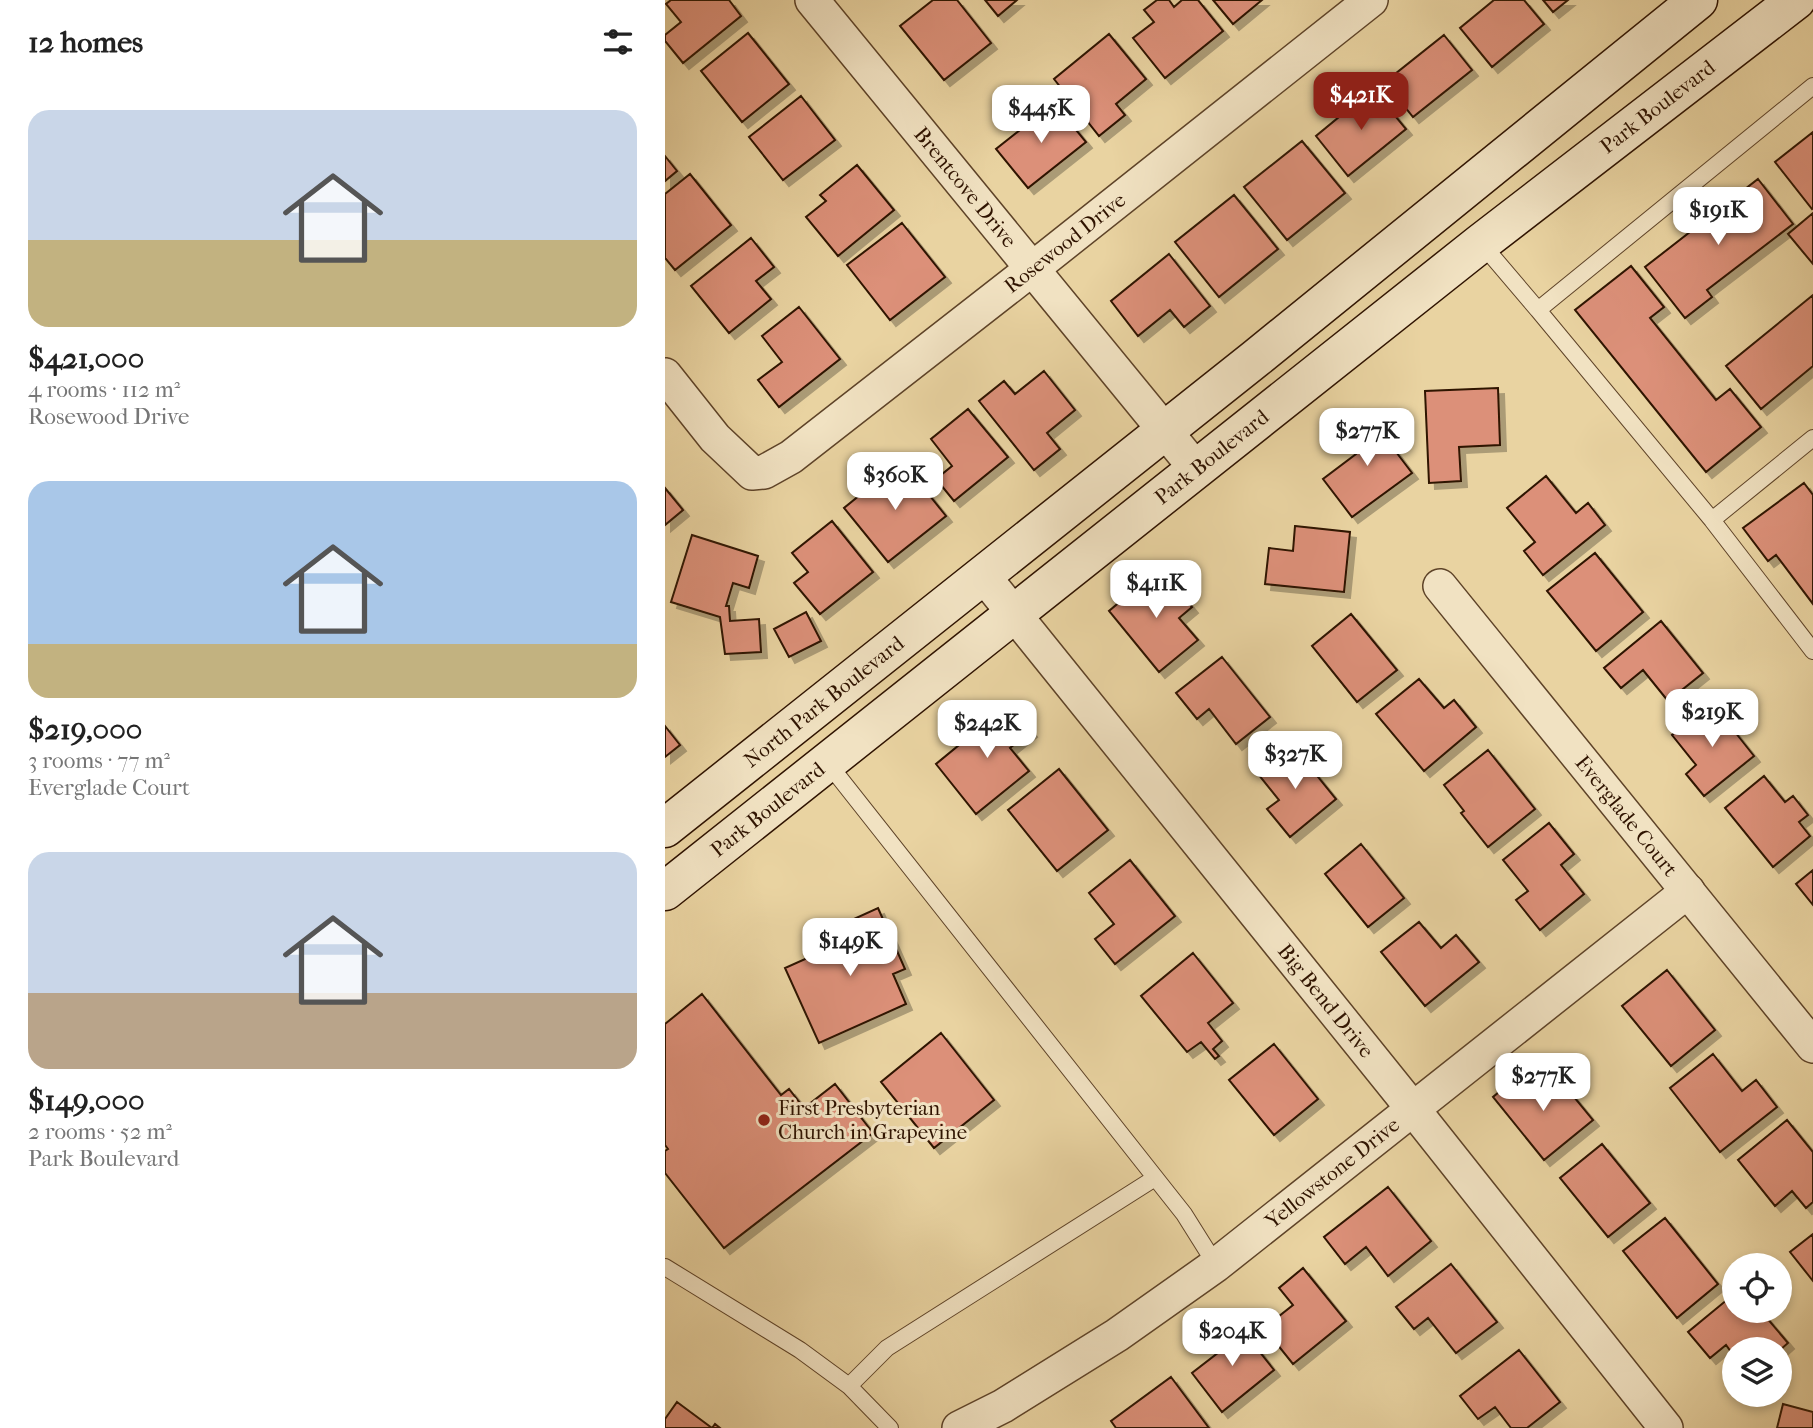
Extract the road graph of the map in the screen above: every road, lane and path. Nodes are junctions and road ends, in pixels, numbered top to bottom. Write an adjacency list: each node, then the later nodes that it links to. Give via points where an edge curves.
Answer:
1 (1371, 0): 8 (street, Rosewood Drive)
2 (1698, 0): 6 (main road)
3 (1796, 0): 7 (main road, Park Boulevard)
4 (819, 2): 8 (street, Brentcove Drive)
5 (1813, 86): 9 (lane)
6 (1449, 202): 7 (main road); 11 (main road)
7 (1482, 243): 9 (lane); 13 (main road, Park Boulevard)
8 (1032, 270): 10 (street, Rosewood Drive, via 791,457 764,472 752,473 715,438); 11 (street, Brentcove Drive)
9 (1538, 310): 14 (lane)
10 (665, 375)
11 (1165, 430): 13 (street, Brentcove Drive); 15 (main road)
12 (1813, 438): 14 (lane)
13 (1197, 470): 17 (main road, Park Boulevard)
14 (1712, 520): 18 (lane)
15 (982, 574): 17 (street, Big Bend Drive); 20 (main road, North Park Boulevard)
16 (1440, 586): 22 (street, Everglade Court)
17 (1014, 614): 19 (main road, Park Boulevard); 24 (street, Big Bend Drive)
18 (1813, 651)
19 (827, 762): 21 (main road, Park Boulevard); 25 (lane)
20 (665, 828)
21 (665, 891)
22 (1688, 891): 23 (street, Everglade Court); 24 (street, Yellowstone Drive)
23 (1813, 1046)
24 (1413, 1109): 26 (street, Yellowstone Drive); 31 (street, Big Bend Drive)
25 (1155, 1178): 26 (lane); 28 (lane, via 887,1348)
26 (1216, 1265): 30 (street, Yellowstone Drive, via 1117,1335)
27 (665, 1267): 28 (lane, via 800,1350)
28 (849, 1386): 29 (lane)
29 (890, 1428)
30 (959, 1428)
31 (1666, 1428)

